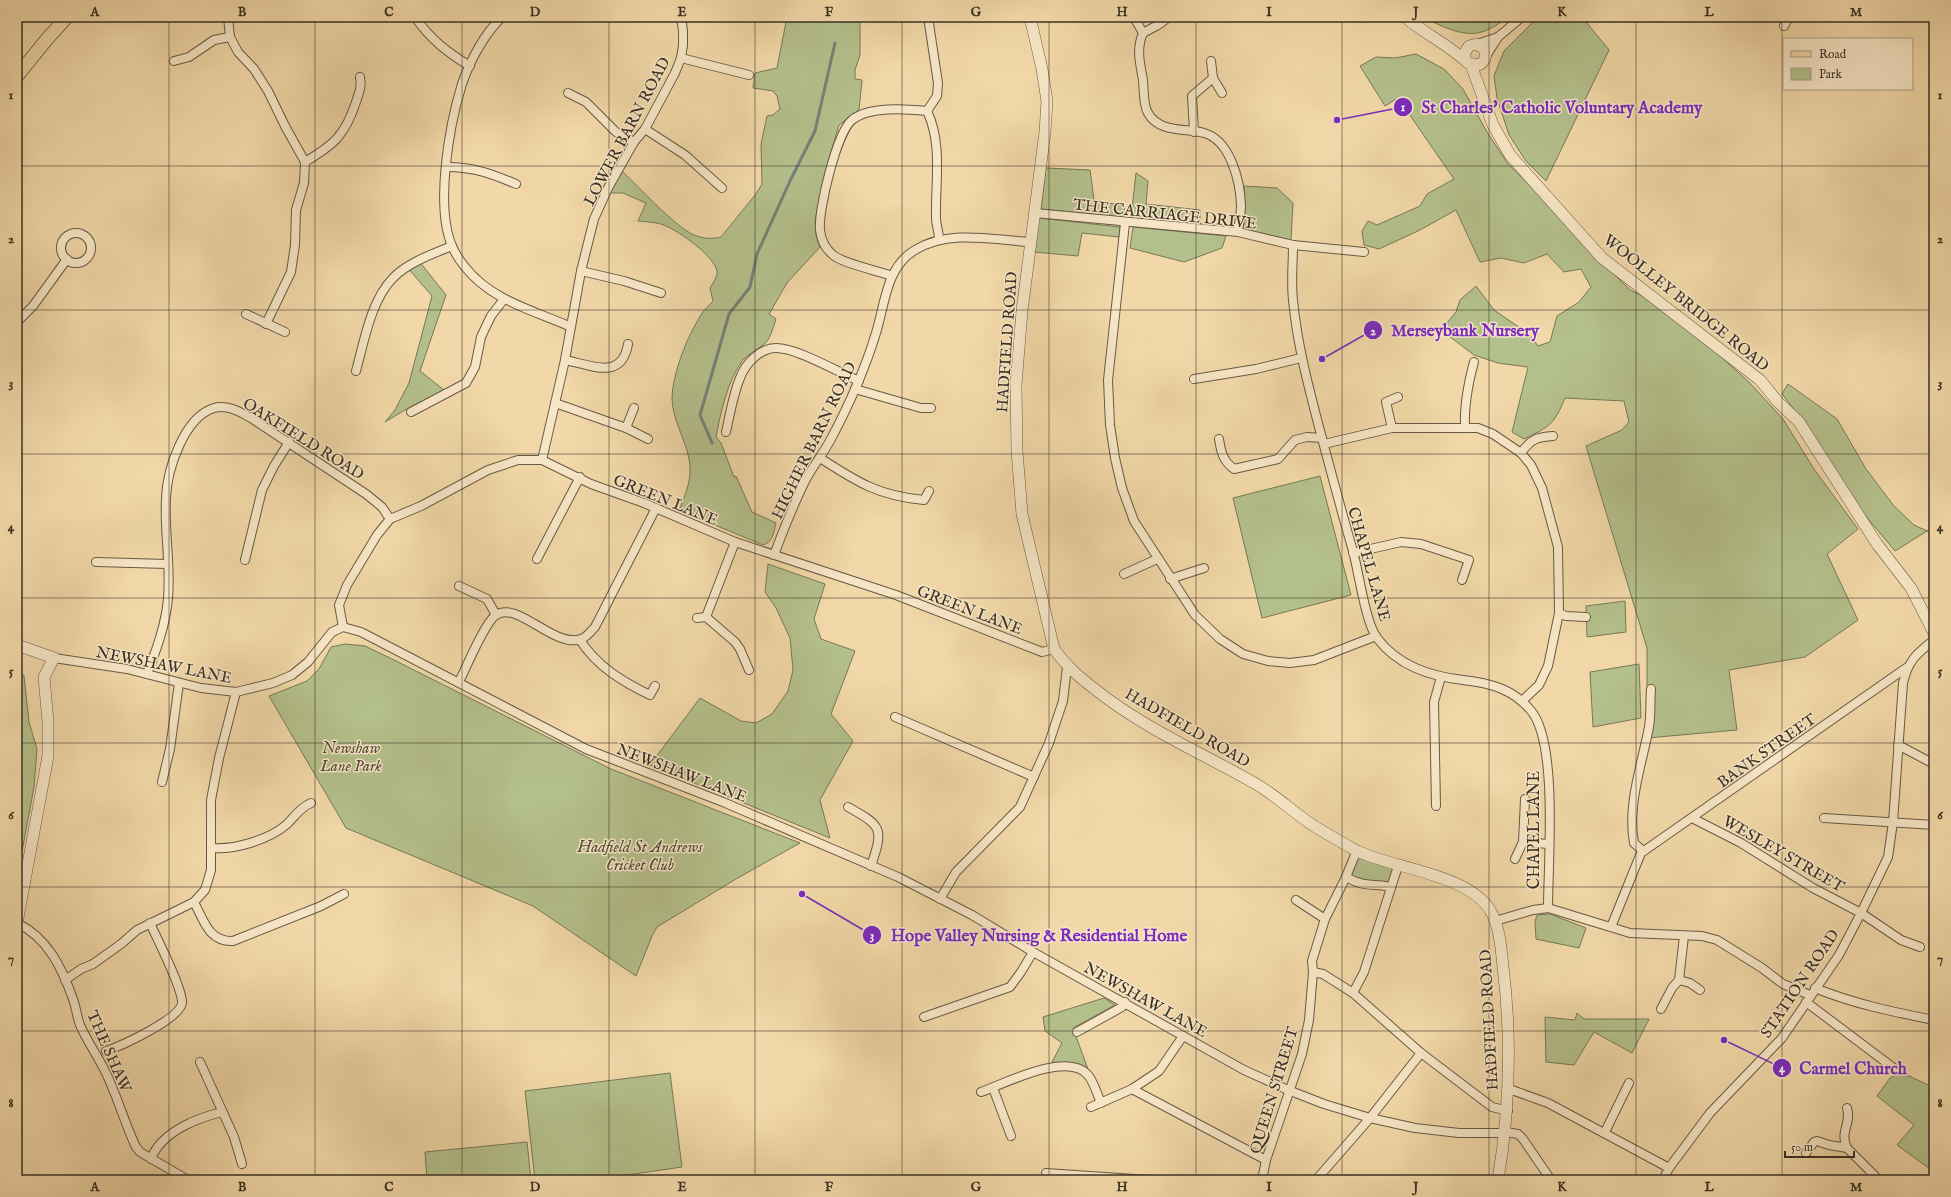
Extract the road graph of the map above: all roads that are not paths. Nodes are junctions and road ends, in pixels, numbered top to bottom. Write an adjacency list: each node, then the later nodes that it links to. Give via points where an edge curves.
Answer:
1 (67, 17): 25 (main road)
2 (228, 17): 16 (street)
3 (415, 17): 23 (street, via 432,39 448,53)
4 (502, 17): 23 (street, via 484,39)
5 (681, 17): 19 (street, LOWER BARN ROAD)
6 (928, 17): 30 (street, via 938,83 937,96)
7 (1030, 17): 38 (street, HADFIELD ROAD, via 1047,101)
8 (1134, 17): 14 (street)
9 (1169, 17): 14 (street)
10 (1405, 17): 17 (street)
11 (1522, 17): 15 (street)
12 (1789, 17): 13 (street)
13 (1784, 26)
14 (1143, 33): 32 (street, via 1138,44 1148,113 1157,123)
15 (1498, 36): 18 (street); 22 (street)
16 (230, 37): 20 (street, via 214,40 189,57); 34 (street, via 238,52 254,69 268,91)
17 (1442, 42): 18 (street); 22 (street)
18 (1473, 45): 22 (street, via 1484,49); 22 (street, WOOLLEY BRIDGE ROAD, via 1464,54)
19 (681, 58): 24 (street); 31 (street, LOWER BARN ROAD)
20 (174, 61)
21 (1211, 61): 27 (street)
22 (1476, 62): 104 (street, WOOLLEY BRIDGE ROAD, via 1493,125 1510,155 1602,258 1760,380 1799,422 1878,544 1911,588)
23 (470, 66): 35 (street, via 457,103)
24 (749, 75)
25 (17, 76)
26 (360, 77): 34 (street, via 362,84 350,121 337,140)
27 (1213, 78): 29 (street); 32 (street, via 1192,96)
28 (568, 93): 33 (street, via 586,102 616,132)
29 (1222, 93)
30 (927, 111): 41 (street, via 933,127 936,152 936,220); 48 (street, via 890,110 861,115 851,120 842,135 832,162 822,206 820,231 822,240 833,256)
31 (645, 128): 33 (street, LOWER BARN ROAD); 37 (street, via 685,155)
32 (1194, 132): 40 (street, via 1220,141 1228,153 1237,180 1241,205)
33 (634, 142): 47 (street, LOWER BARN ROAD, via 594,219)
34 (305, 162): 53 (street, via 304,183 296,210 296,245 291,272)
35 (447, 167): 36 (street, via 467,167); 44 (street, via 443,193)
36 (516, 184)
37 (722, 188)
38 (1035, 213): 39 (street, THE CARRIAGE DRIVE); 42 (street, HADFIELD ROAD)
39 (1125, 223): 40 (street, THE CARRIAGE DRIVE); 89 (street, via 1108,380 1110,425 1122,488 1134,521)
40 (1238, 232): 43 (street, THE CARRIAGE DRIVE)
41 (939, 239): 42 (street, HIGHER BARN ROAD, via 957,237); 48 (street, HIGHER BARN ROAD, via 914,250 902,260)
42 (1031, 242): 109 (street, HADFIELD ROAD, via 1016,385 1017,451 1022,514)
43 (1293, 245): 45 (street, THE CARRIAGE DRIVE); 57 (street, CHAPEL LANE, via 1293,298)
44 (452, 246): 50 (street, via 465,268); 60 (street, via 407,267 392,278 369,321)
45 (1364, 252)
46 (67, 259): 52 (street, via 41,295)
47 (581, 271): 49 (street); 54 (street, LOWER BARN ROAD)
48 (892, 276): 62 (street, HIGHER BARN ROAD, via 877,332)
49 (661, 293)
50 (504, 299): 54 (street); 68 (street, via 480,337 475,366 466,383)
51 (246, 314): 53 (street)
52 (17, 322)
53 (266, 324): 55 (street)
54 (569, 326): 58 (street, LOWER BARN ROAD)
55 (285, 332)
56 (628, 344): 58 (street, via 627,354 618,366 609,368)
57 (1301, 358): 61 (street, via 1256,369); 76 (street, CHAPEL LANE)
58 (565, 360): 65 (street, LOWER BARN ROAD)
59 (1474, 362): 69 (street, via 1464,410)
60 (356, 371)
61 (1194, 379)
62 (859, 381): 63 (street, HIGHER BARN ROAD); 72 (street, via 793,352 776,348 766,350 748,363 740,376)
63 (855, 390): 67 (street, via 921,408); 79 (street, HIGHER BARN ROAD)
64 (1398, 397): 71 (street, via 1386,402)
65 (555, 403): 70 (street); 80 (street, LOWER BARN ROAD)
66 (634, 408): 70 (street)
67 (931, 408)
68 (411, 412)
69 (1465, 427): 71 (street); 78 (street, via 1478,428 1493,434)
70 (626, 428): 74 (street)
71 (1392, 428): 76 (street)
72 (726, 432)
73 (1553, 436): 78 (street, via 1540,437 1528,442)
74 (648, 439)
75 (1219, 439): 76 (street, via 1222,455 1227,464 1234,469 1278,459 1295,440 1307,437)
76 (1323, 441): 86 (street, CHAPEL LANE, via 1339,507)
77 (289, 442): 84 (street, OAKFIELD ROAD, via 366,494 382,507); 90 (street, via 262,490); 92 (street, OAKFIELD ROAD, via 235,409 215,407 204,412 186,434 171,467 166,497)
78 (1521, 453): 98 (street, via 1531,465 1542,488 1558,548)
79 (820, 458): 82 (street, via 855,481 880,492 924,500); 87 (street, HIGHER BARN ROAD, via 805,481)
80 (542, 460): 81 (street, GREEN LANE); 84 (street, GREEN LANE, via 518,460 488,470 421,506)
81 (580, 477): 83 (street, GREEN LANE, via 591,484); 88 (street)
82 (929, 491)
83 (656, 508): 85 (street, GREEN LANE); 106 (street, via 595,627)
84 (390, 519): 103 (street, GREEN LANE, via 377,535 347,585 339,605)
85 (735, 542): 87 (street, GREEN LANE); 100 (street)
86 (1354, 553): 96 (street, via 1401,542 1421,544 1469,560); 105 (street, CHAPEL LANE, via 1365,603)
87 (774, 556): 109 (street, GREEN LANE, via 896,595 1042,652)
88 (537, 559)
89 (1157, 559): 94 (street); 95 (street)
90 (245, 560)
91 (96, 562): 92 (street)
92 (167, 564): 114 (street, OAKFIELD ROAD, via 168,598 156,652)
93 (1204, 568): 95 (street)
94 (1124, 574)
95 (1170, 579): 105 (street, via 1195,615 1220,639 1243,654 1268,661 1290,663 1314,660)
96 (1462, 580)
97 (459, 586): 99 (street, via 487,599)
98 (1559, 613): 101 (street); 121 (street, via 1548,666 1539,685)
99 (496, 615): 106 (street, via 508,612 553,634 569,640); 116 (street, via 488,622)
100 (706, 617): 102 (street); 113 (street, via 735,642)
101 (1586, 617)
102 (697, 618)
103 (343, 627): 116 (street, NEWSHAW LANE, via 361,632); 120 (street, NEWSHAW LANE, via 332,632 308,662 292,675 273,684)
104 (1934, 633)
105 (1376, 636): 115 (street, CHAPEL LANE, via 1394,655 1411,666)
106 (580, 640): 118 (street, via 602,667 627,684 650,694)
107 (1934, 640): 112 (street, STATION ROAD, via 1912,658)
108 (17, 645): 110 (street)
109 (1054, 649): 111 (street, HADFIELD ROAD)
110 (54, 658): 114 (street, NEWSHAW LANE); 153 (street, via 44,677 48,756)
111 (1067, 667): 125 (street, via 1063,701); 138 (street, HADFIELD ROAD, via 1122,711 1258,785 1314,826)
112 (1906, 668): 123 (street, STATION ROAD); 131 (street, BANK STREET)
113 (749, 670)
114 (147, 674): 117 (street, NEWSHAW LANE)
115 (1441, 677): 121 (street, CHAPEL LANE, via 1498,686); 129 (street, via 1434,702)
116 (459, 682): 141 (street, NEWSHAW LANE, via 586,750 723,802)
117 (179, 683): 120 (street, NEWSHAW LANE); 126 (street, via 170,749)
118 (655, 686)
119 (1651, 689): 139 (street, via 1649,724 1637,784 1632,833 1634,843)
120 (236, 692): 137 (street, via 211,800)
121 (1522, 701): 136 (street, CHAPEL LANE, via 1538,722 1546,746)
122 (894, 717): 125 (street)
123 (1898, 745): 124 (street); 133 (street, STATION ROAD)
124 (1934, 764)
125 (1034, 777): 146 (street, via 1020,807 956,872)
126 (162, 782)
127 (1525, 799): 135 (street)
128 (311, 803): 137 (street, via 300,808 284,826 266,836 237,846)
129 (1436, 806)
130 (848, 807): 141 (street, via 870,819 877,828 880,836)
131 (1692, 818): 139 (street, BANK STREET); 150 (street, WESLEY STREET, via 1741,844 1812,888)
132 (1824, 818): 133 (street)
133 (1893, 822): 134 (street); 150 (street, STATION ROAD, via 1888,857)
134 (1934, 825)
135 (1523, 842): 136 (street); 140 (street)
136 (1548, 844): 149 (street, CHAPEL LANE)
137 (212, 848): 148 (street, via 205,890)
138 (1357, 850): 142 (street, HADFIELD ROAD); 143 (street, QUEEN STREET)
139 (1642, 852): 155 (street)
140 (1515, 859)
141 (872, 866): 146 (street, NEWSHAW LANE, via 898,876)
142 (1398, 866): 144 (street); 152 (street, HADFIELD ROAD, via 1450,881 1468,890 1481,899)
143 (1346, 877): 144 (street, via 1357,884); 151 (street, QUEEN STREET)
144 (1391, 888): 164 (street, via 1364,972)
145 (344, 894): 148 (street, via 234,941 220,940 212,934)
146 (940, 899): 158 (street, NEWSHAW LANE)
147 (1296, 900): 151 (street)
148 (194, 902): 154 (street)
149 (1548, 908): 152 (street); 155 (street, via 1582,920)
150 (1861, 913): 157 (street, WESLEY STREET, via 1901,940); 162 (street, STATION ROAD, via 1839,955)
151 (1325, 919): 159 (street, QUEEN STREET, via 1312,961)
152 (1495, 922): 179 (street, HADFIELD ROAD, via 1505,982)
153 (17, 923): 160 (street, THE SHAW, via 30,929 49,949)
154 (150, 924): 160 (street, via 93,964 80,969); 172 (street, via 174,978 182,1000 181,1005 176,1012 158,1025 125,1044)
155 (1611, 926): 156 (street, via 1630,933)
156 (1684, 936): 161 (street); 165 (street, via 1702,936 1717,940)
157 (1920, 947)
158 (1033, 952): 166 (street, NEWSHAW LANE); 168 (street, via 1010,987)
159 (1314, 972): 164 (street, via 1323,974); 180 (street, QUEEN STREET, via 1309,1020 1302,1054)
160 (65, 980): 193 (street, THE SHAW, via 80,1023 105,1071 131,1136 140,1152)
161 (1679, 980): 163 (street, via 1690,983); 167 (street)
162 (1815, 988): 165 (street, STATION ROAD); 169 (street, via 1840,998)
163 (1700, 990)
164 (1353, 993): 173 (street)
165 (1808, 999): 175 (street); 196 (street, STATION ROAD, via 1782,1038 1710,1113)
166 (1125, 1002): 170 (street, via 1122,1007); 171 (street, NEWSHAW LANE)
167 (1661, 1009)
168 (924, 1017)
169 (1934, 1020)
170 (1077, 1032)
171 (1183, 1036): 178 (street, via 1159,1071); 180 (street, NEWSHAW LANE, via 1244,1070)
172 (106, 1051)
173 (1421, 1053): 186 (street, via 1492,1107); 187 (street)
174 (200, 1062): 185 (street)
175 (1895, 1069)
176 (1629, 1083): 188 (street)
177 (993, 1088): 181 (street); 182 (street, via 1048,1068 1069,1065 1079,1068 1088,1075); 190 (street)
178 (1132, 1089): 182 (street); 194 (street)
179 (1509, 1089): 186 (street, HADFIELD ROAD); 188 (street, via 1548,1103)
180 (1288, 1090): 187 (street, NEWSHAW LANE); 194 (street, QUEEN STREET)
181 (981, 1092)
182 (1101, 1103): 183 (street)
183 (1091, 1107)
184 (1847, 1108): 191 (street, via 1848,1121 1843,1135)
185 (222, 1112): 193 (street, via 195,1120 177,1131 161,1143); 195 (street, via 234,1136)
186 (1508, 1112): 189 (street, HADFIELD ROAD)
187 (1370, 1118): 189 (street, NEWSHAW LANE, via 1415,1128); 201 (street)
188 (1605, 1132): 196 (street)
189 (1506, 1133): 202 (street, HADFIELD ROAD); 203 (street, via 1518,1134 1523,1139)
190 (1011, 1136)
191 (1847, 1148): 192 (street, via 1817,1141); 205 (street)
192 (1806, 1153)
193 (151, 1160): 198 (street, THE SHAW)
194 (1266, 1160): 200 (street, QUEEN STREET)
195 (242, 1164)
196 (1669, 1168): 204 (street, STATION ROAD)
197 (1046, 1173): 199 (street)
198 (188, 1180)
199 (1149, 1180)
200 (1262, 1180)
201 (1316, 1180)
202 (1498, 1180)
203 (1551, 1180)
204 (1663, 1180)
205 (1880, 1180)

